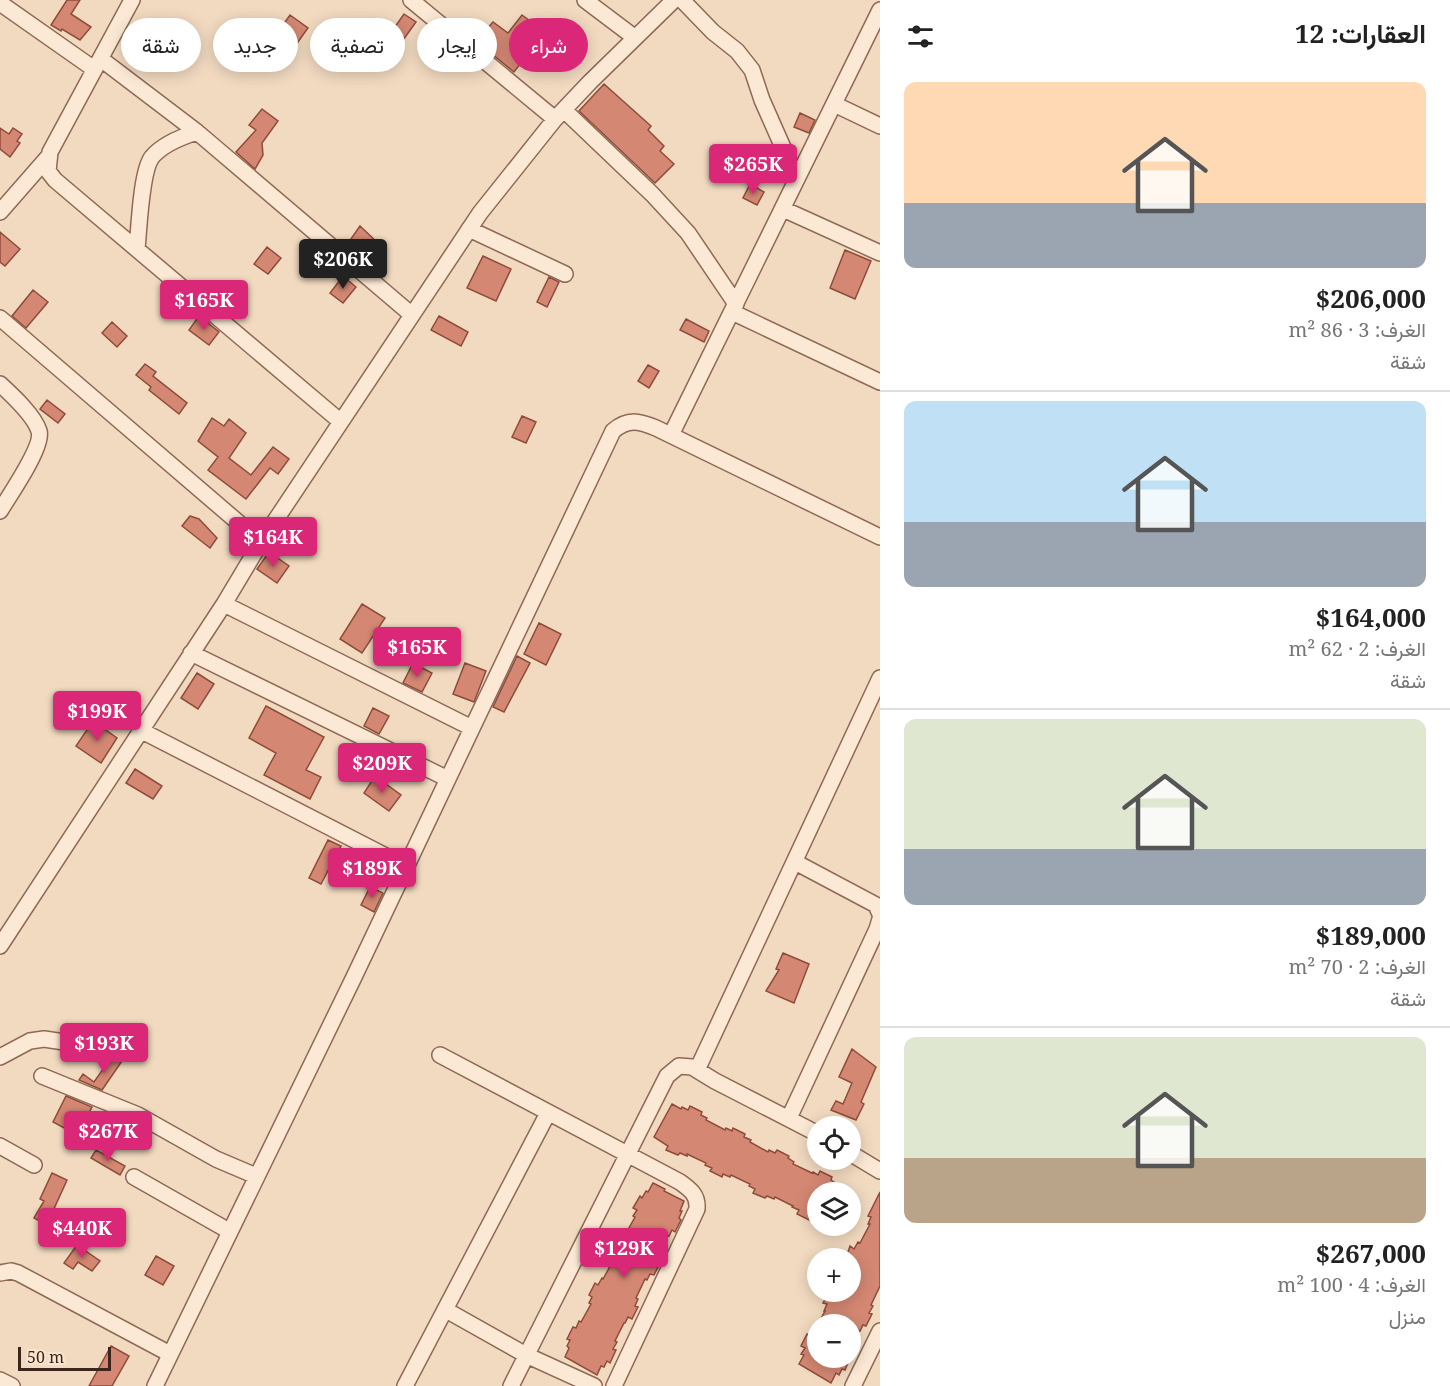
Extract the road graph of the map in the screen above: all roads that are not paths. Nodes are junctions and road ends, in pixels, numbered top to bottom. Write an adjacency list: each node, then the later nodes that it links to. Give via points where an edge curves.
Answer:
1 (132, 0): 9 (street)
2 (411, 0): 11 (street)
3 (585, 0): 8 (street)
4 (674, 0): 8 (street)
5 (682, 0): 15 (street, via 752,70)
6 (0, 3): 9 (street)
7 (880, 10): 10 (street)
8 (634, 37): 11 (street)
9 (97, 64): 13 (street); 14 (street)
10 (834, 104): 12 (street); 15 (street)
11 (560, 115): 18 (street); 22 (street, via 637,179 688,233)
12 (880, 126)
13 (197, 132): 19 (street, via 170,143 152,158 146,175); 23 (street)
14 (50, 155): 17 (street); 19 (street, via 51,176)
15 (796, 177): 16 (street)
16 (783, 209): 20 (street); 22 (street)
17 (0, 212)
18 (469, 229): 21 (street); 23 (street)
19 (137, 249): 27 (street)
20 (880, 253)
21 (565, 274)
22 (734, 308): 25 (street); 28 (street)
23 (412, 315): 27 (street)
24 (0, 318): 31 (street)
25 (880, 382)
26 (0, 384): 29 (street, via 32,420 39,440)
27 (341, 422): 31 (street)
28 (670, 435): 30 (street); 35 (street, via 628,421 613,431)
29 (0, 511)
30 (880, 537)
31 (261, 543): 32 (street)
32 (224, 604): 33 (street); 35 (street)
33 (191, 653): 36 (street); 37 (street)
34 (880, 678): 38 (street)
35 (472, 728): 37 (street)
36 (141, 731): 39 (street); 42 (street)
37 (448, 779): 39 (street)
38 (795, 862): 40 (street, via 876,905); 46 (street)
39 (406, 867): 56 (street)
40 (880, 914)
41 (880, 919): 49 (street)
42 (0, 946)
43 (78, 1044): 45 (street, via 30,1041)
44 (440, 1055): 48 (street)
45 (0, 1057)
46 (697, 1070): 49 (street); 52 (street, via 679,1066 667,1076)
47 (42, 1076): 56 (street, via 138,1115 216,1159)
48 (548, 1113): 52 (street); 60 (street)
49 (789, 1118): 50 (street)
50 (807, 1128)
51 (0, 1146): 54 (street)
52 (627, 1155): 63 (street); 70 (street, via 690,1189 698,1200 698,1209)
53 (861, 1160): 55 (street)
54 (34, 1165)
55 (880, 1171)
56 (256, 1176): 58 (street)
57 (134, 1177): 58 (street)
58 (229, 1231): 62 (street)
59 (0, 1274): 62 (street, via 11,1270 18,1273)
60 (446, 1310): 63 (street); 67 (street)
61 (880, 1331): 71 (street)
62 (170, 1354): 66 (street)
63 (526, 1355): 68 (street); 69 (street)
64 (0, 1380): 65 (street)
65 (12, 1386)
66 (155, 1386)
67 (405, 1386)
68 (511, 1386)
69 (594, 1386)
70 (614, 1386)
71 (853, 1386)

